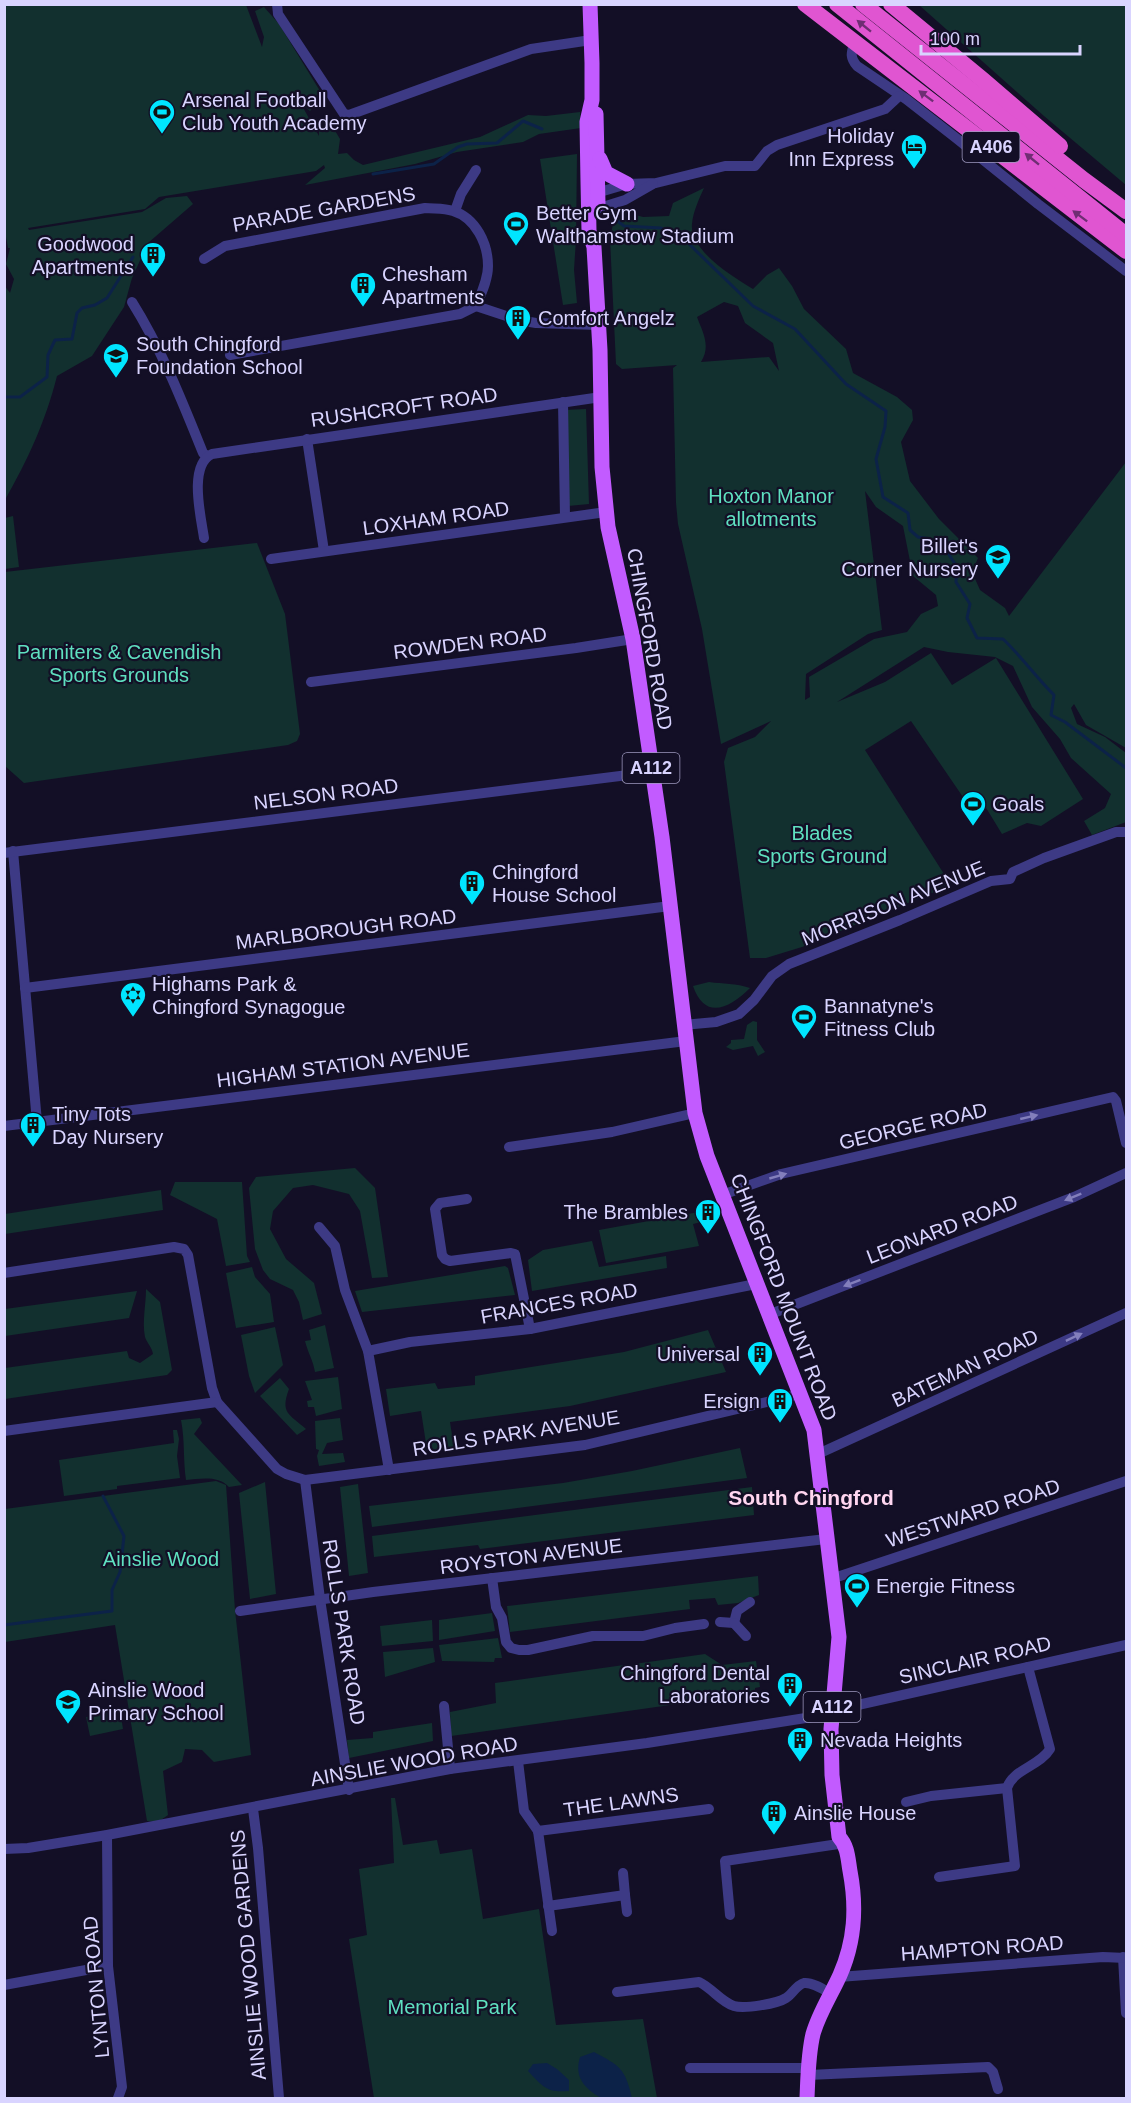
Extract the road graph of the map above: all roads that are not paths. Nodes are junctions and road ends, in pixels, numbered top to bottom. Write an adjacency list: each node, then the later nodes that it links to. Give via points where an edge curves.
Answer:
1 (277, 4): 7 (street, via 278,14 344,114 349,115 531,49)
2 (590, 4): 7 (main road, CHINGFORD ROAD / A112)
3 (805, 4): 8 (highway, A406)
4 (837, 4): 19 (highway, A406, one-way to 4)
5 (863, 4): 15 (highway, A406)
6 (891, 4): 15 (highway, A406, via 1027,117 1091,174)
7 (591, 40): 10 (main road, CHINGFORD ROAD / A112)
8 (854, 44): 9 (street, via 851,54 856,66); 20 (highway, A406, one-way to 8)
9 (902, 98): 13 (street, via 885,109 777,144 755,166 725,166); 22 (street)
10 (592, 100): 11 (main road, CHINGFORD ROAD / A112); 16 (main road, CHINGFORD ROAD / A112, via 587,122)
11 (598, 157): 14 (main road, via 606,173); 16 (main road, CHINGFORD ROAD / A112)
12 (476, 170): 17 (street)
13 (656, 183): 14 (street); 16 (street, via 625,200)
14 (627, 184): 16 (street)
15 (1111, 198): 18 (highway, A406)
16 (593, 202): 25 (main road, CHINGFORD ROAD / A112)
17 (455, 211): 21 (street, PARADE GARDENS, via 425,208 270,237 225,246); 24 (street, via 468,218 484,242 488,267)
18 (1126, 211)
19 (1126, 235)
20 (1126, 251)
21 (204, 259)
22 (1126, 271)
23 (132, 302): 30 (street, via 149,329 203,453)
24 (476, 306): 25 (street, via 518,320); 26 (street, via 460,314)
25 (599, 324): 27 (main road, CHINGFORD ROAD / A112)
26 (230, 355)
27 (601, 397): 28 (street, RUSHCROFT ROAD); 31 (main road, CHINGFORD ROAD / A112)
28 (563, 402): 29 (street, RUSHCROFT ROAD); 32 (street)
29 (307, 439): 30 (street, RUSHCROFT ROAD); 34 (street)
30 (209, 455): 33 (street, via 197,481)
31 (606, 512): 32 (street, LOXHAM ROAD); 36 (main road, CHINGFORD ROAD / A112)
32 (565, 517): 34 (street, LOXHAM ROAD)
33 (204, 538)
34 (324, 551): 35 (street, LOXHAM ROAD)
35 (271, 559)
36 (633, 639): 37 (street, ROWDEN ROAD); 38 (main road, CHINGFORD ROAD / A112)
37 (310, 682)
38 (652, 772): 40 (street, NELSON ROAD); 41 (main road, CHINGFORD ROAD / A112)
39 (1126, 832): 43 (street, MORRISON AVENUE, via 1116,832 1044,858 1013,872 1010,879 991,881 789,964 772,976 739,1014 716,1022)
40 (9, 852): 42 (street)
41 (670, 906): 42 (street, MARLBOROUGH ROAD); 43 (main road, CHINGFORD ROAD / A112)
42 (25, 988): 46 (street)
43 (683, 1024): 44 (main road, CHINGFORD ROAD / A112)
44 (686, 1041): 45 (main road, CHINGFORD MOUNT ROAD / A112); 46 (street, HIGHAM STATION AVENUE)
45 (695, 1113): 49 (street, via 612,1132); 51 (main road, CHINGFORD MOUNT ROAD / A112)
46 (37, 1122): 47 (street, HIGHAM STATION AVENUE)
47 (4, 1126)
48 (1126, 1143): 51 (street, GEORGE ROAD, one-way to 48, via 781,1174 1113,1097)
49 (509, 1147)
50 (1126, 1173): 57 (street, LEONARD ROAD, one-way to 57, via 1074,1197)
51 (723, 1195): 55 (main road, CHINGFORD MOUNT ROAD / A112)
52 (467, 1198): 58 (street, via 440,1203 435,1209 442,1255 450,1261 515,1254)
53 (319, 1227): 59 (street, via 335,1246 345,1290)
54 (4, 1274): 61 (street, via 174,1247 184,1250)
55 (756, 1284): 57 (main road, CHINGFORD MOUNT ROAD / A112); 58 (street, FRANCES ROAD)
56 (1126, 1312): 63 (street, BATEMAN ROAD, one-way to 56)
57 (768, 1315): 60 (main road, CHINGFORD MOUNT ROAD / A112)
58 (530, 1329): 59 (street, FRANCES ROAD, via 410,1342)
59 (368, 1351): 64 (street)
60 (800, 1394): 63 (main road, CHINGFORD MOUNT ROAD / A112, via 812,1423); 64 (street, ROLLS PARK AVENUE, via 585,1445)
61 (217, 1402): 62 (street); 65 (street, via 278,1469)
62 (4, 1431)
63 (818, 1454): 67 (main road, CHINGFORD MOUNT ROAD / A112)
64 (390, 1470): 65 (street, ROLLS PARK AVENUE)
65 (305, 1480): 70 (street, ROLLS PARK ROAD)
66 (1126, 1481): 69 (street, WESTWARD ROAD)
67 (826, 1539): 68 (street, ROYSTON AVENUE); 69 (main road, CHINGFORD MOUNT ROAD / A112)
68 (492, 1578): 70 (street, ROYSTON AVENUE); 75 (street, via 506,1642 519,1650 593,1636 643,1636)
69 (831, 1580): 80 (main road, CHINGFORD MOUNT ROAD / A112, via 839,1644)
70 (320, 1599): 72 (street, ROYSTON AVENUE); 84 (street, ROLLS PARK ROAD)
71 (750, 1602): 74 (street, via 737,1611)
72 (240, 1611)
73 (720, 1622): 74 (street)
74 (734, 1623): 76 (street)
75 (704, 1624)
76 (746, 1636)
77 (1126, 1644): 78 (street, SINCLAIR ROAD)
78 (1028, 1667): 80 (street, SINCLAIR ROAD); 83 (street, via 1050,1749 1012,1779)
79 (444, 1706): 82 (street)
80 (831, 1712): 81 (street, AINSLIE WOOD ROAD); 90 (main road, CHINGFORD MOUNT ROAD / A112, via 832,1775 839,1837)
81 (518, 1761): 82 (street, AINSLIE WOOD ROAD); 88 (street, via 524,1811)
82 (450, 1769): 84 (street, AINSLIE WOOD ROAD)
83 (1007, 1788): 85 (street); 93 (street, via 1015,1866)
84 (349, 1790): 86 (street, AINSLIE WOOD ROAD)
85 (906, 1802)
86 (253, 1809): 89 (street, AINSLIE WOOD ROAD); 110 (street, AINSLIE WOOD GARDENS)
87 (709, 1809): 88 (street, THE LAWNS)
88 (538, 1832): 95 (street)
89 (107, 1835): 91 (street, AINSLIE WOOD ROAD); 100 (street, LYNTON ROAD)
90 (845, 1843): 97 (street, via 724,1861); 101 (main road, CHINGFORD MOUNT ROAD / A112, via 855,1920)
91 (4, 1849)
92 (622, 1873): 94 (street)
93 (939, 1877)
94 (625, 1895): 95 (street); 96 (street)
95 (548, 1906): 98 (street)
96 (627, 1912)
97 (730, 1915)
98 (552, 1931)
99 (1125, 1957): 101 (street, HAMPTON ROAD); 105 (street)
100 (108, 1966): 102 (street); 109 (street, LYNTON ROAD, via 122,2087)
101 (839, 1977): 104 (main road, CHINGFORD MOUNT ROAD / A112)
102 (4, 1985)
103 (617, 1992): 104 (street, via 699,1982 737,2007 785,1999 804,1983)
104 (830, 1993): 107 (main road, CHINGFORD MOUNT ROAD / A112, via 813,2033)
105 (1126, 2013)
106 (690, 2068): 107 (street)
107 (808, 2072): 108 (street, via 988,2067); 111 (main road, CHINGFORD MOUNT ROAD / A112)
108 (998, 2089)
109 (118, 2098)
110 (279, 2098)
111 (807, 2098)

